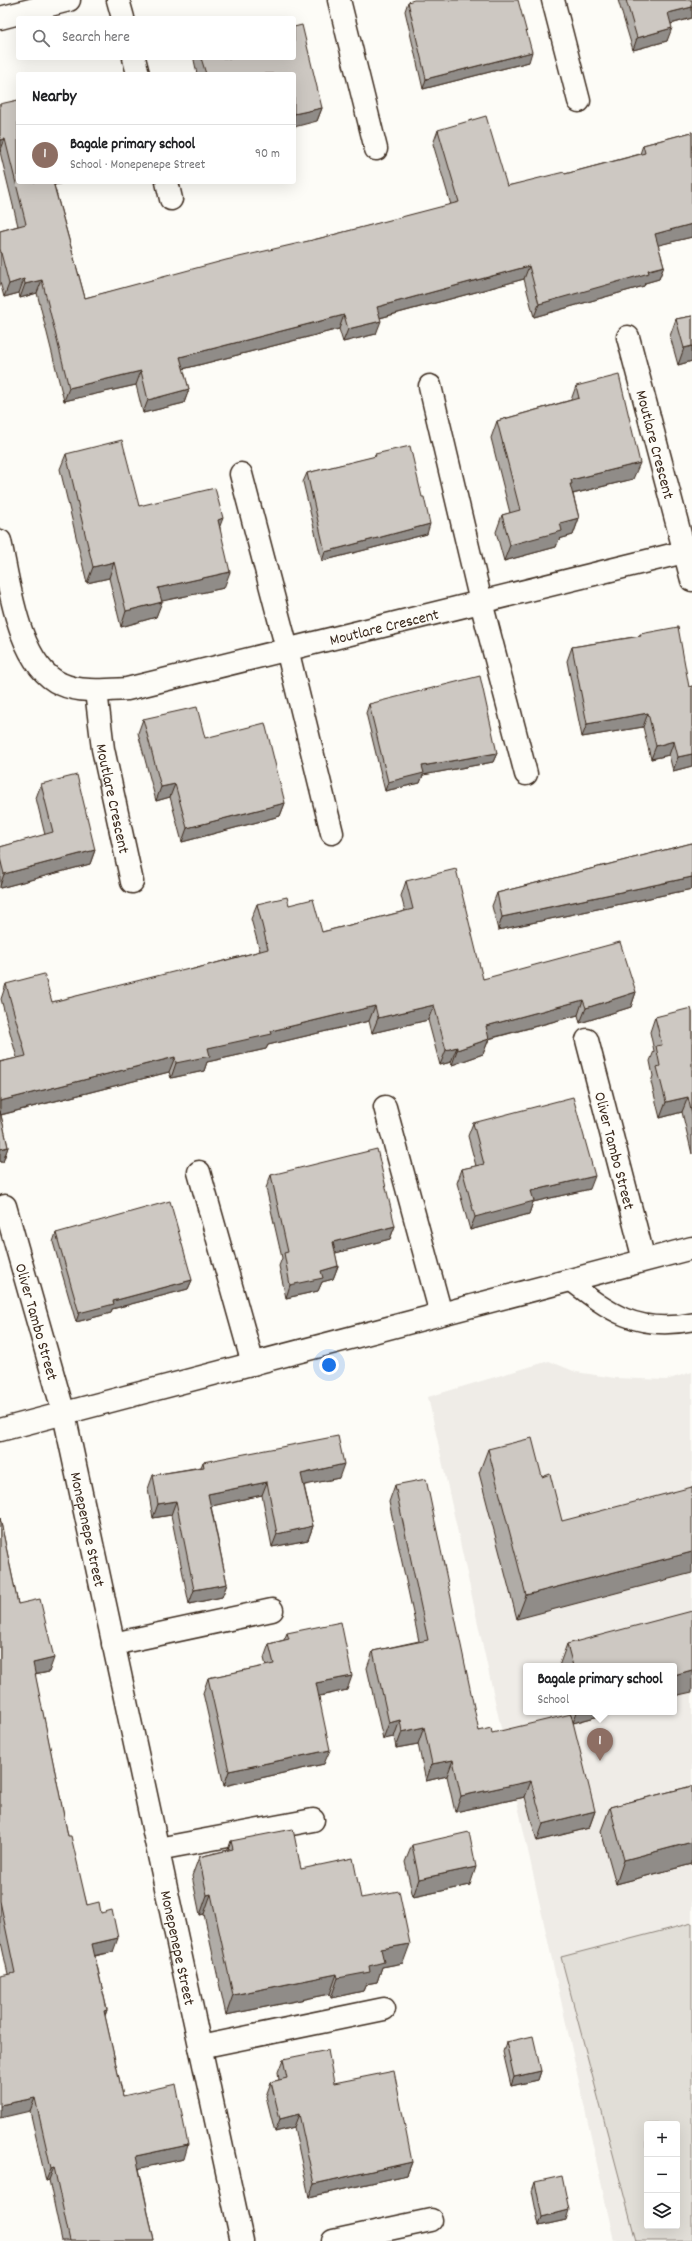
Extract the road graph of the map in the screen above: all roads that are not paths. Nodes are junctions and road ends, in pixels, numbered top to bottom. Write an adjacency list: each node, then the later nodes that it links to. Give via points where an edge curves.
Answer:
1 (69, 0): 6 (street)
2 (118, 0): 5 (street)
3 (339, 0): 10 (street)
4 (554, 0): 9 (street)
5 (122, 16)
6 (0, 18)
7 (134, 60): 8 (street)
8 (138, 72)
9 (579, 101)
10 (376, 149)
11 (628, 337): 15 (street, Moutlare Crescent)
12 (430, 386): 17 (street)
13 (241, 474): 18 (street)
14 (0, 541): 19 (street, Moutlare Crescent, via 20,632 36,665 61,684)
15 (688, 550): 16 (street, Moutlare Crescent); 17 (street, Moutlare Crescent)
16 (692, 580)
17 (481, 602): 18 (street, Moutlare Crescent); 20 (street)
18 (287, 649): 19 (street, Moutlare Crescent, via 127,689); 21 (street)
19 (96, 691): 22 (street, Moutlare Crescent, via 104,749)
20 (526, 774)
21 (332, 833)
22 (132, 882)
23 (587, 1040): 28 (street, Oliver Tambo Street)
24 (385, 1107): 30 (street)
25 (199, 1172): 32 (street)
26 (5, 1206): 33 (street, Oliver Tambo Street)
27 (692, 1248): 28 (street)
28 (644, 1260): 29 (street)
29 (568, 1280): 30 (street); 31 (lane, via 603,1308 629,1320 675,1326)
30 (441, 1314): 32 (street)
31 (692, 1322)
32 (253, 1364): 33 (street)
33 (64, 1414): 34 (street); 36 (street, Monepenepe Street)
34 (0, 1430)
35 (272, 1610): 36 (street)
36 (114, 1644): 38 (street, Monepenepe Street)
37 (313, 1820): 38 (street)
38 (158, 1848): 40 (street, Monepenepe Street)
39 (384, 2009): 40 (street)
40 (200, 2047): 42 (street, Monepenepe Street)
41 (431, 2220): 43 (street)
42 (242, 2241)
43 (334, 2241)

